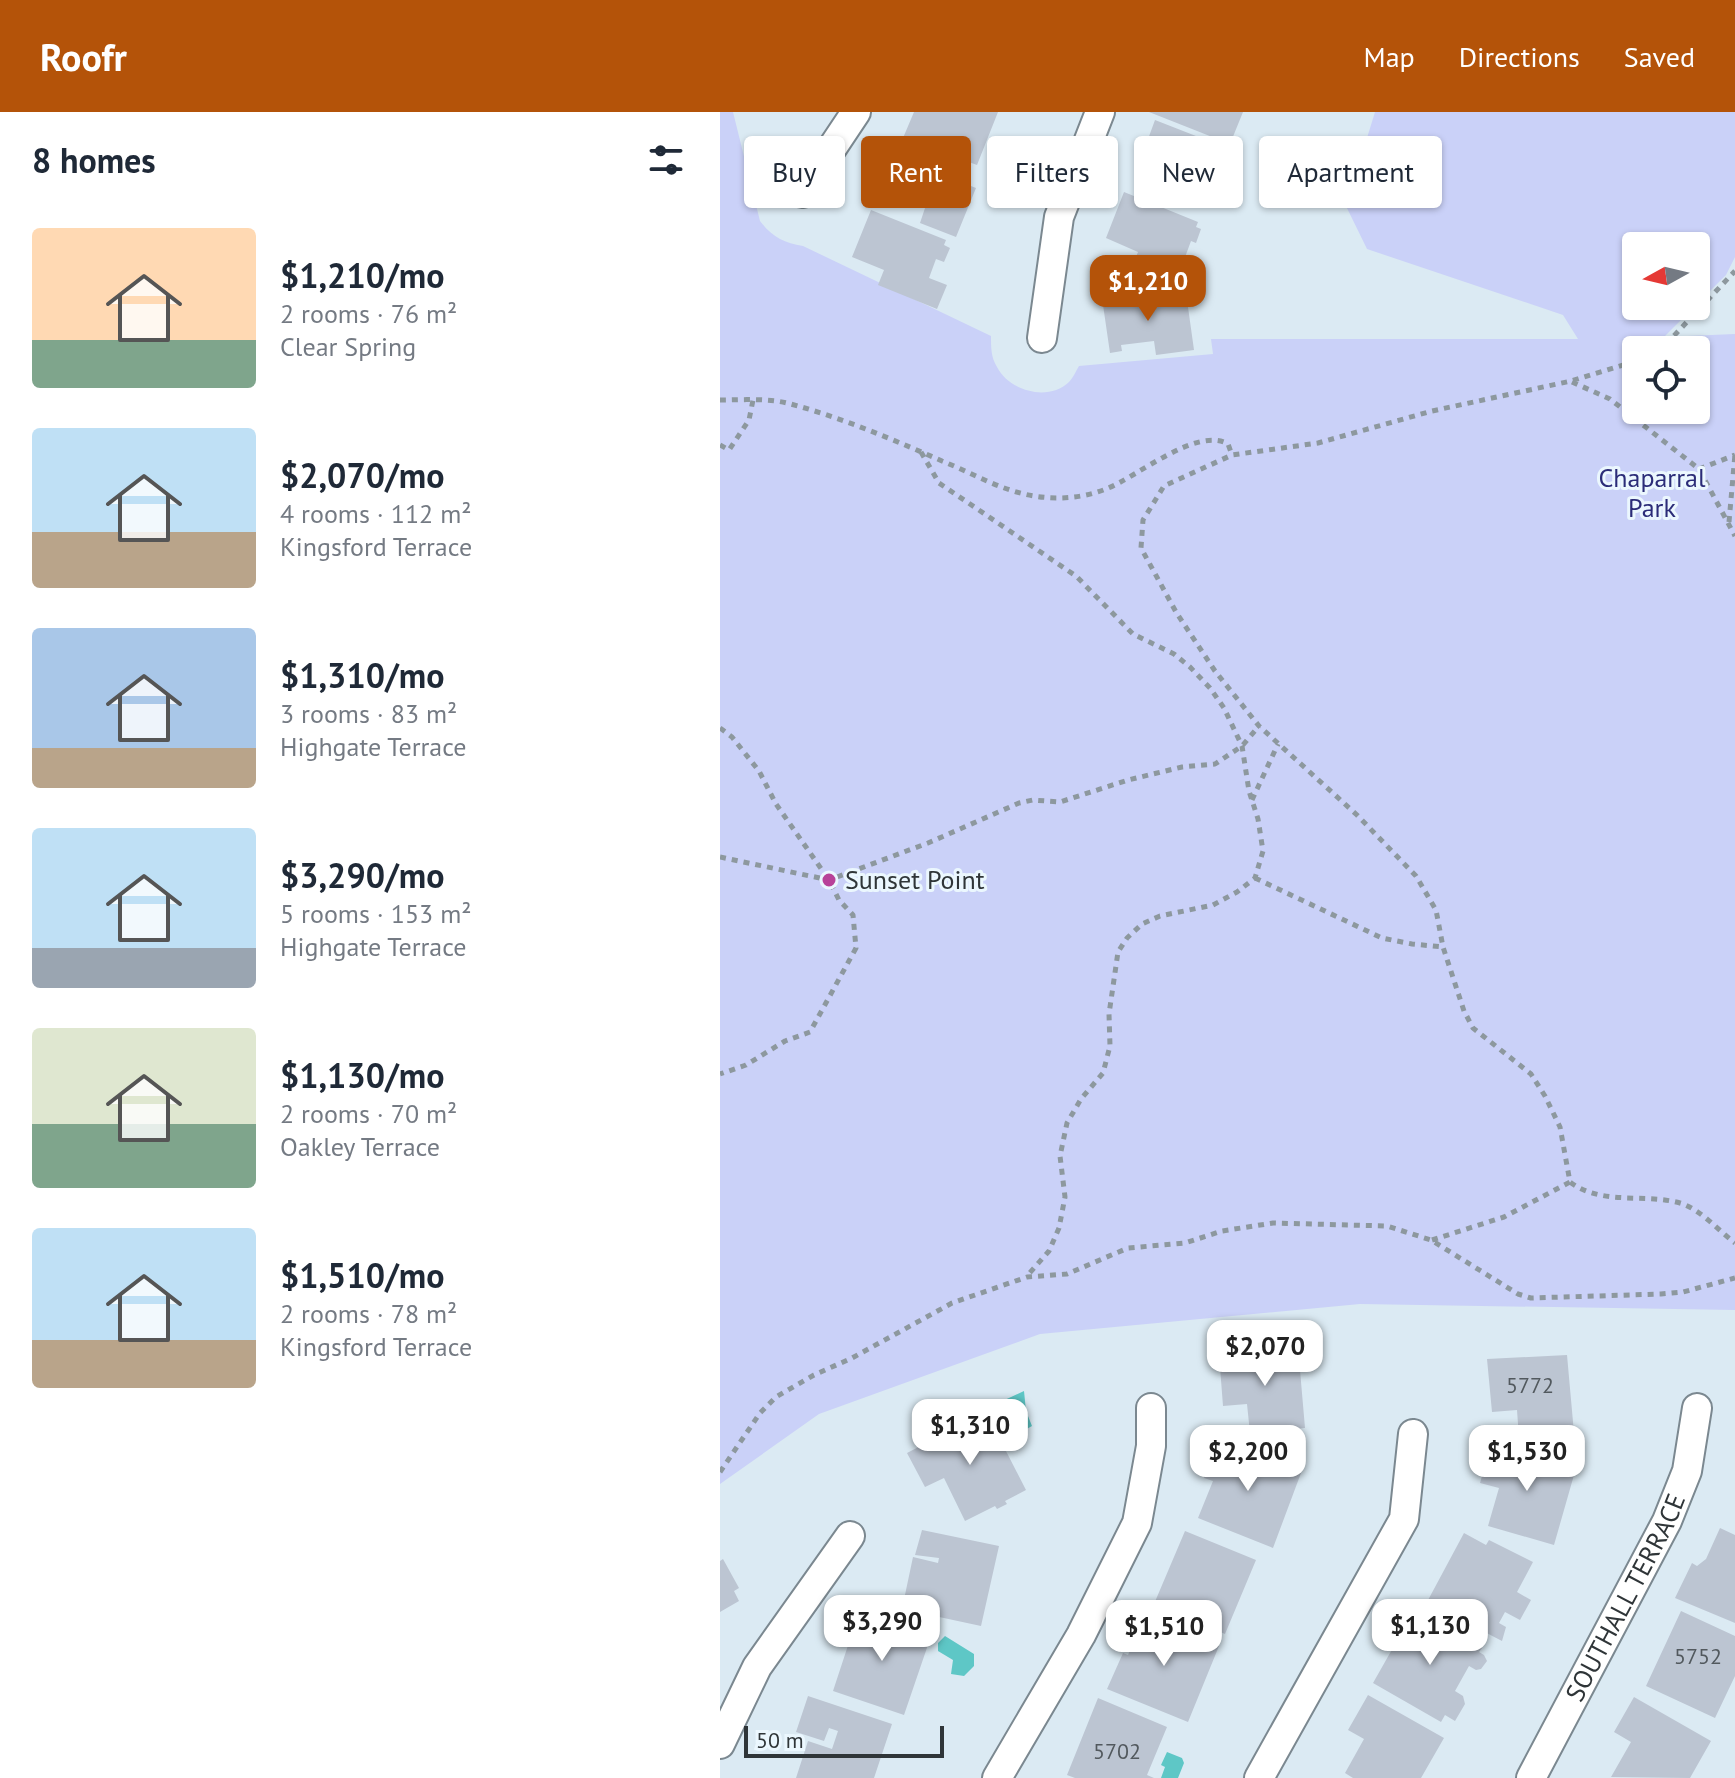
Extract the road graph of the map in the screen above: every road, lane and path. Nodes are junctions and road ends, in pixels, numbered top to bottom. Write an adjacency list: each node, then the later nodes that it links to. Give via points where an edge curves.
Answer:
1 (856, 112): 3 (street)
2 (1100, 112): 6 (street, via 1059,217)
3 (840, 136)
4 (1735, 271): 5 (path)
5 (1674, 336)
6 (1042, 338)
7 (1622, 365): 8 (path)
8 (1571, 381): 14 (path, via 1318,443); 15 (path, via 1610,399)
9 (720, 400): 10 (path)
10 (753, 400): 11 (path, via 749,420 729,450); 12 (path, via 785,403)
11 (720, 445)
12 (921, 452): 14 (path, via 1009,489 1065,498 1109,488 1192,443 1220,439); 21 (path, via 939,483 1076,576 1133,634 1190,667 1224,708)
13 (1735, 454): 15 (path); 16 (path)
14 (1232, 455): 18 (path, via 1164,486 1143,520 1141,548 1215,671)
15 (1699, 469): 16 (path)
16 (1729, 523): 17 (path)
17 (1735, 536)
18 (1259, 726): 20 (path); 21 (path)
19 (720, 728): 25 (path, via 759,771)
20 (1278, 744): 22 (path); 26 (path, via 1416,876 1436,910)
21 (1242, 746): 22 (path); 25 (path, via 1215,764 1128,780 1060,802 1019,803)
22 (1252, 801): 24 (path, via 1263,851)
23 (720, 857): 25 (path)
24 (1255, 878): 26 (path, via 1382,938); 31 (path, via 1213,905 1142,924 1118,952 1103,1073 1067,1123 1060,1156 1065,1197 1059,1228 1049,1251)
25 (829, 880): 27 (path, via 853,915 856,948 827,1006 810,1032)
26 (1443, 947): 28 (path, via 1473,1028 1531,1074 1545,1096 1560,1127)
27 (720, 1074)
28 (1570, 1182): 29 (path, via 1504,1217); 30 (path, via 1602,1195 1677,1202 1697,1210)
29 (1431, 1240): 31 (path, via 1387,1226 1273,1223 1185,1243 1128,1248 1067,1274); 32 (path, via 1531,1298 1683,1292)
30 (1735, 1243)
31 (1027, 1277): 36 (path, via 952,1303 776,1397)
32 (1735, 1278)
33 (1151, 1408): 39 (street, via 1151,1446 1137,1523 1081,1635)
34 (1697, 1408): 41 (street, SOUTHALL TERRACE, via 1687,1471 1667,1521)
35 (1413, 1434): 40 (street, via 1404,1519)
36 (720, 1472)
37 (850, 1536): 38 (street, via 757,1667)
38 (720, 1744)
39 (997, 1778)
40 (1259, 1778)
41 (1531, 1778)

